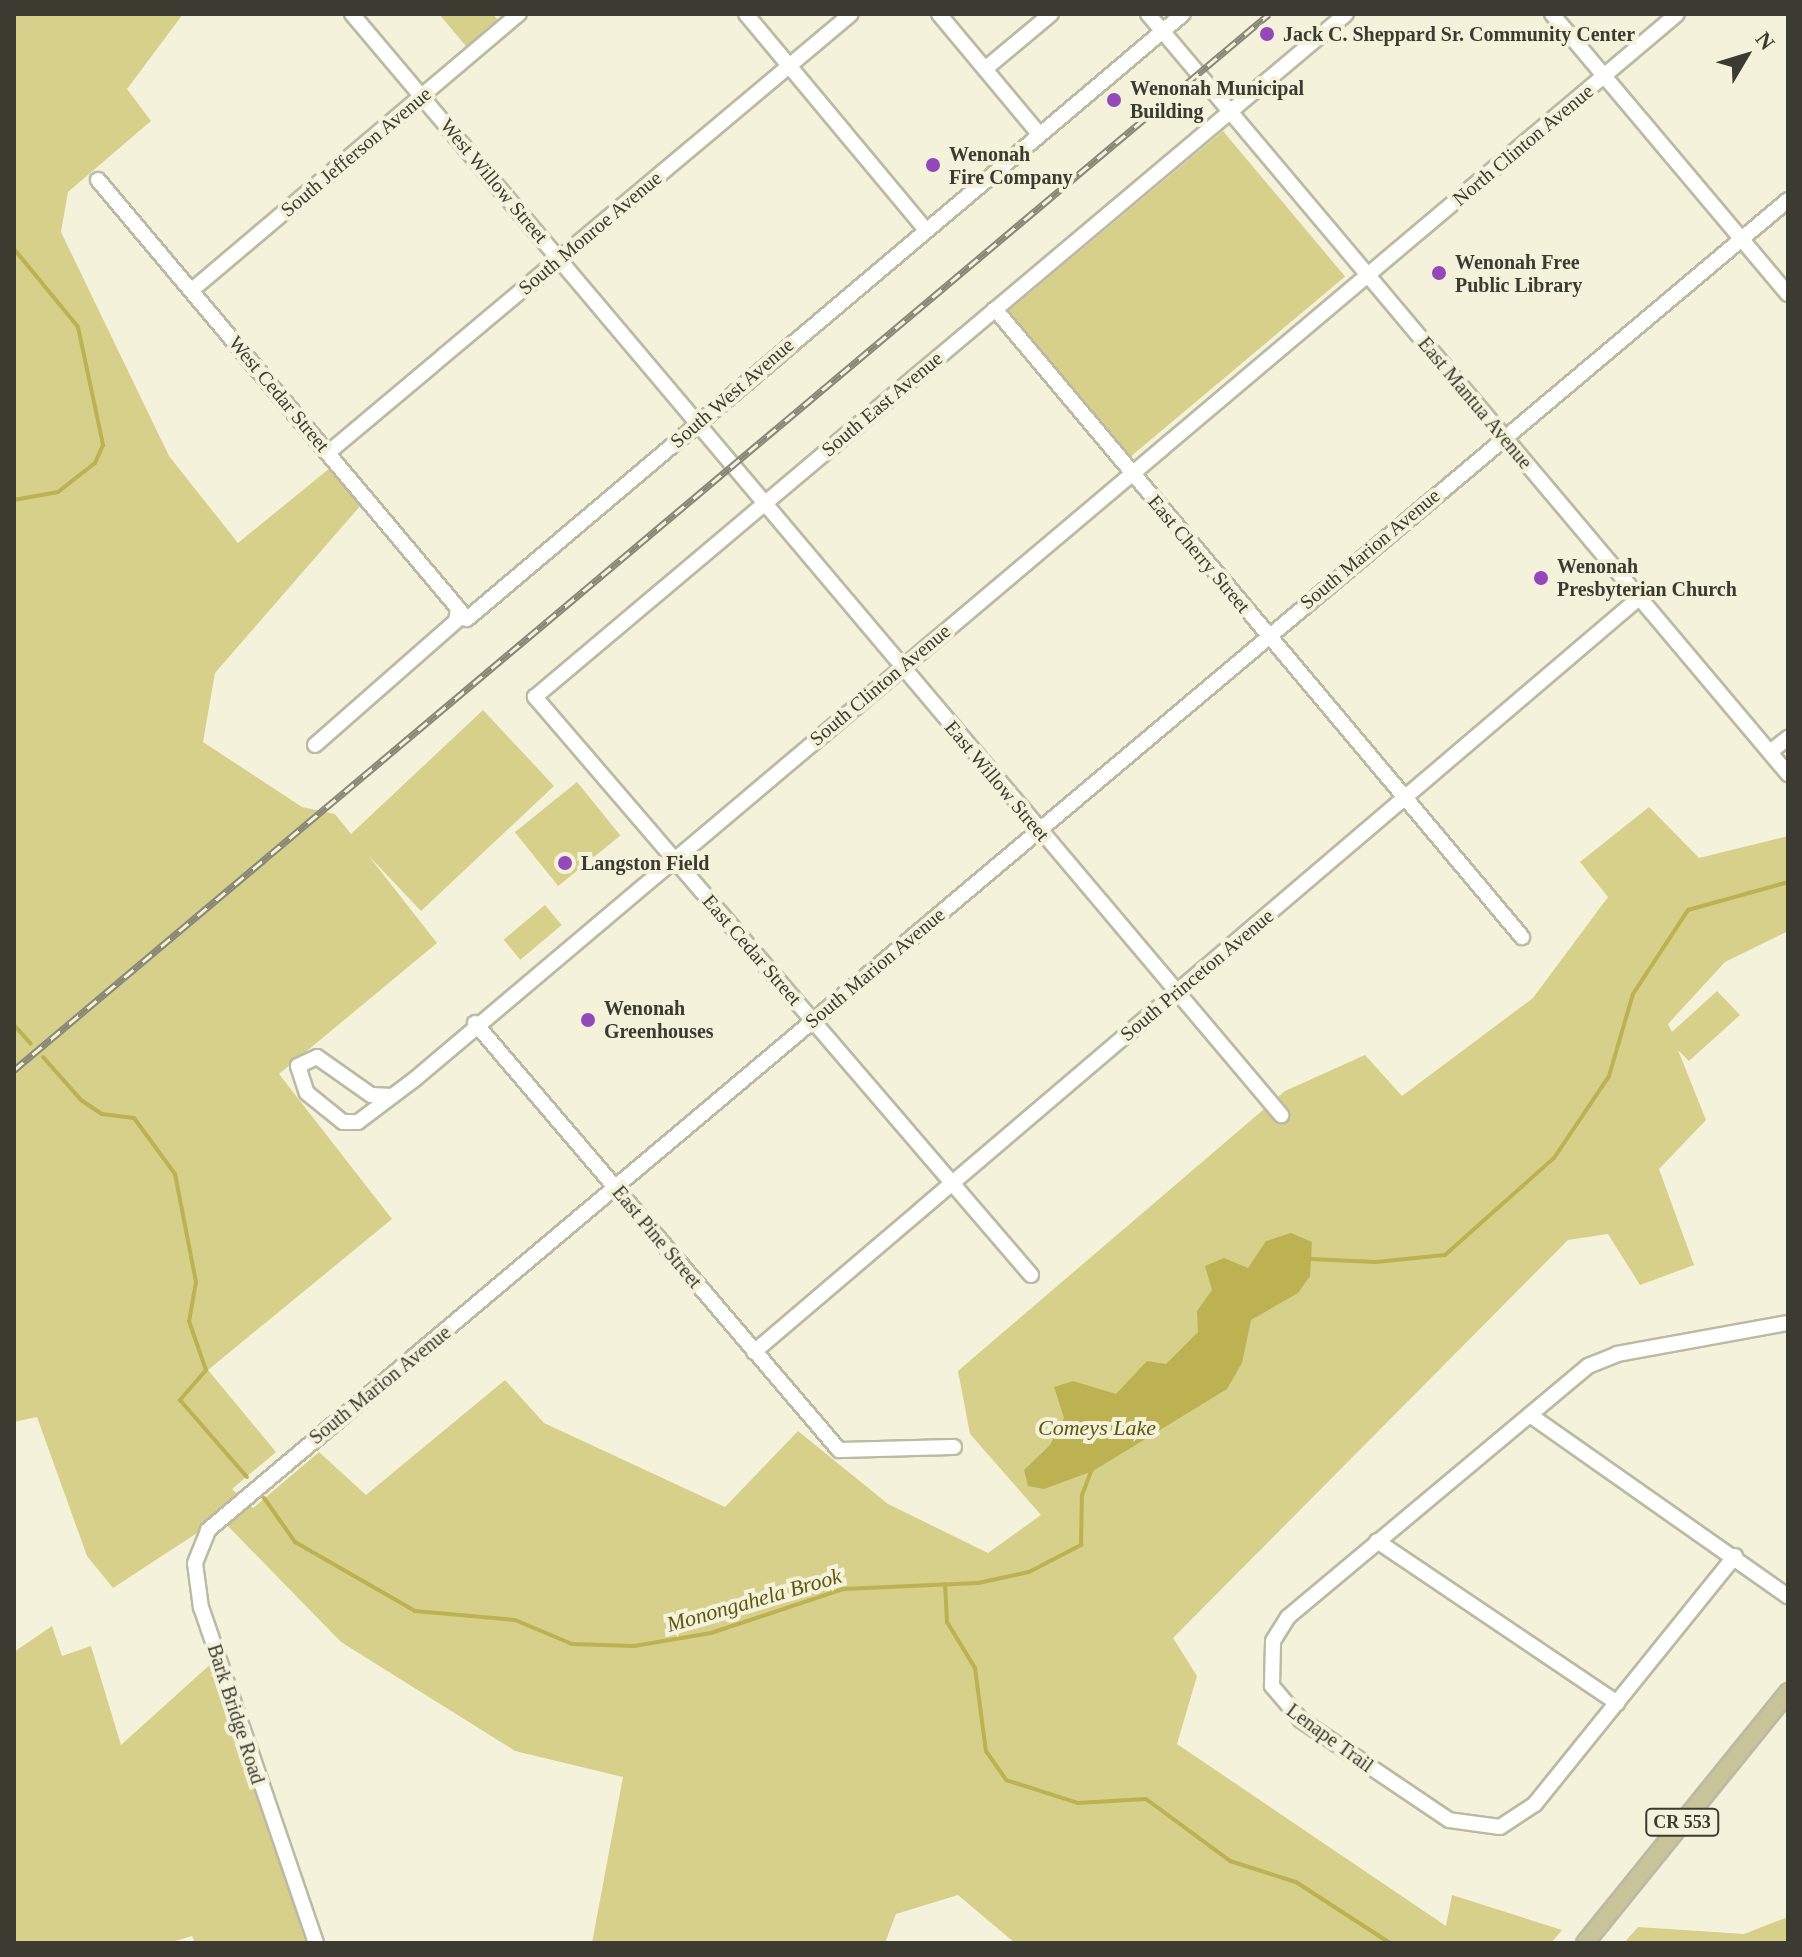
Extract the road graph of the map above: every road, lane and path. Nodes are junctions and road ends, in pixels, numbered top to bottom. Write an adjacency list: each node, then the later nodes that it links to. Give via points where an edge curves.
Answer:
1 (352, 14): 16 (street, West Willow Street)
2 (519, 14): 16 (street, South Jefferson Avenue)
3 (746, 14): 13 (street)
4 (851, 14): 13 (street, South Monroe Avenue)
5 (939, 14): 14 (street)
6 (1051, 14): 14 (street)
7 (1148, 14): 12 (street, East Mantua Avenue)
8 (1183, 14): 12 (street, South West Avenue)
9 (1346, 14): 17 (street, South East Avenue)
10 (1552, 14): 15 (street)
11 (1677, 14): 15 (street, North Clinton Avenue)
12 (1162, 31): 17 (street, East Mantua Avenue); 18 (street, South West Avenue)
13 (789, 65): 21 (street); 23 (street, South Monroe Avenue)
14 (985, 69): 18 (street)
15 (1604, 76): 22 (street); 24 (street, North Clinton Avenue)
16 (423, 95): 23 (street, West Willow Street); 25 (street, South Jefferson Avenue)
17 (1229, 111): 24 (street, East Mantua Avenue); 27 (street, South East Avenue)
18 (1039, 134): 21 (street, South West Avenue)
19 (98, 180): 25 (street, West Cedar Street)
20 (1788, 200): 22 (street, South Marion Avenue)
21 (925, 229): 28 (street, South West Avenue)
22 (1742, 240): 26 (street); 29 (street, South Marion Avenue)
23 (559, 260): 28 (street, West Willow Street); 30 (street, South Monroe Avenue)
24 (1368, 275): 29 (street, East Mantua Avenue); 31 (street, South Clinton Avenue)
25 (192, 290): 30 (street, West Cedar Street)
26 (1788, 294)
27 (995, 309): 31 (street, East Cherry Street); 32 (street, South East Avenue)
28 (697, 423): 32 (street, West Willow Street); 34 (street, South West Avenue, via 467,619)
29 (1503, 436): 33 (street, East Mantua Avenue); 35 (street, South Marion Avenue)
30 (329, 452): 34 (street, West Cedar Street)
31 (1131, 473): 35 (street, East Cherry Street); 36 (street, South Clinton Avenue)
32 (764, 504): 36 (street, East Willow Street); 37 (street, South East Avenue)
33 (1639, 598): 40 (street, East Mantua Avenue); 42 (street, South Princeton Avenue)
34 (458, 609): 39 (street, via 456,621)
35 (1267, 636): 42 (street, East Cherry Street); 43 (street, South Marion Avenue)
36 (900, 667): 43 (street, East Willow Street); 44 (street, South Clinton Avenue)
37 (535, 697): 44 (street, East Cedar Street)
38 (1788, 738): 40 (street)
39 (315, 745)
40 (1770, 752): 41 (street, East Mantua Avenue)
41 (1788, 774)
42 (1403, 800): 45 (street, East Cherry Street); 46 (street, South Princeton Avenue)
43 (1038, 830): 46 (street, East Willow Street); 47 (street, South Marion Avenue)
44 (675, 860): 47 (street, East Cedar Street); 48 (street, South Clinton Avenue)
45 (1522, 937)
46 (1175, 993): 50 (street, East Willow Street); 51 (street, South Princeton Avenue)
47 (813, 1021): 51 (street, East Cedar Street); 52 (street, South Marion Avenue)
48 (475, 1023): 49 (street, South Clinton Avenue); 52 (street, East Pine Street)
49 (392, 1096): 49 (street, South Clinton Avenue, via 358,1122 343,1122 307,1093 298,1066 317,1057 371,1095)
50 (1281, 1115)
51 (953, 1184): 53 (street, East Cedar Street); 55 (street, South Princeton Avenue)
52 (615, 1188): 55 (street, East Pine Street); 58 (street, South Marion Avenue)
53 (1031, 1275)
54 (1788, 1323): 56 (street, Lenape Trail, via 1600,1359)
55 (754, 1352): 57 (street, East Pine Street, via 839,1450)
56 (1530, 1415): 59 (street, Lenape Trail); 60 (street)
57 (954, 1447)
58 (245, 1495): 64 (street, Bark Bridge Road, via 200,1544 196,1584)
59 (1377, 1541): 63 (street); 63 (street, Lenape Trail, via 1288,1617 1273,1641 1272,1686 1301,1720 1449,1820 1487,1829 1524,1815)
60 (1735, 1556): 61 (street); 63 (street, Lenape Trail)
61 (1788, 1596)
62 (1788, 1692): 65 (main road, CR 553)
63 (1617, 1703)
64 (316, 1943)
65 (1585, 1943)

